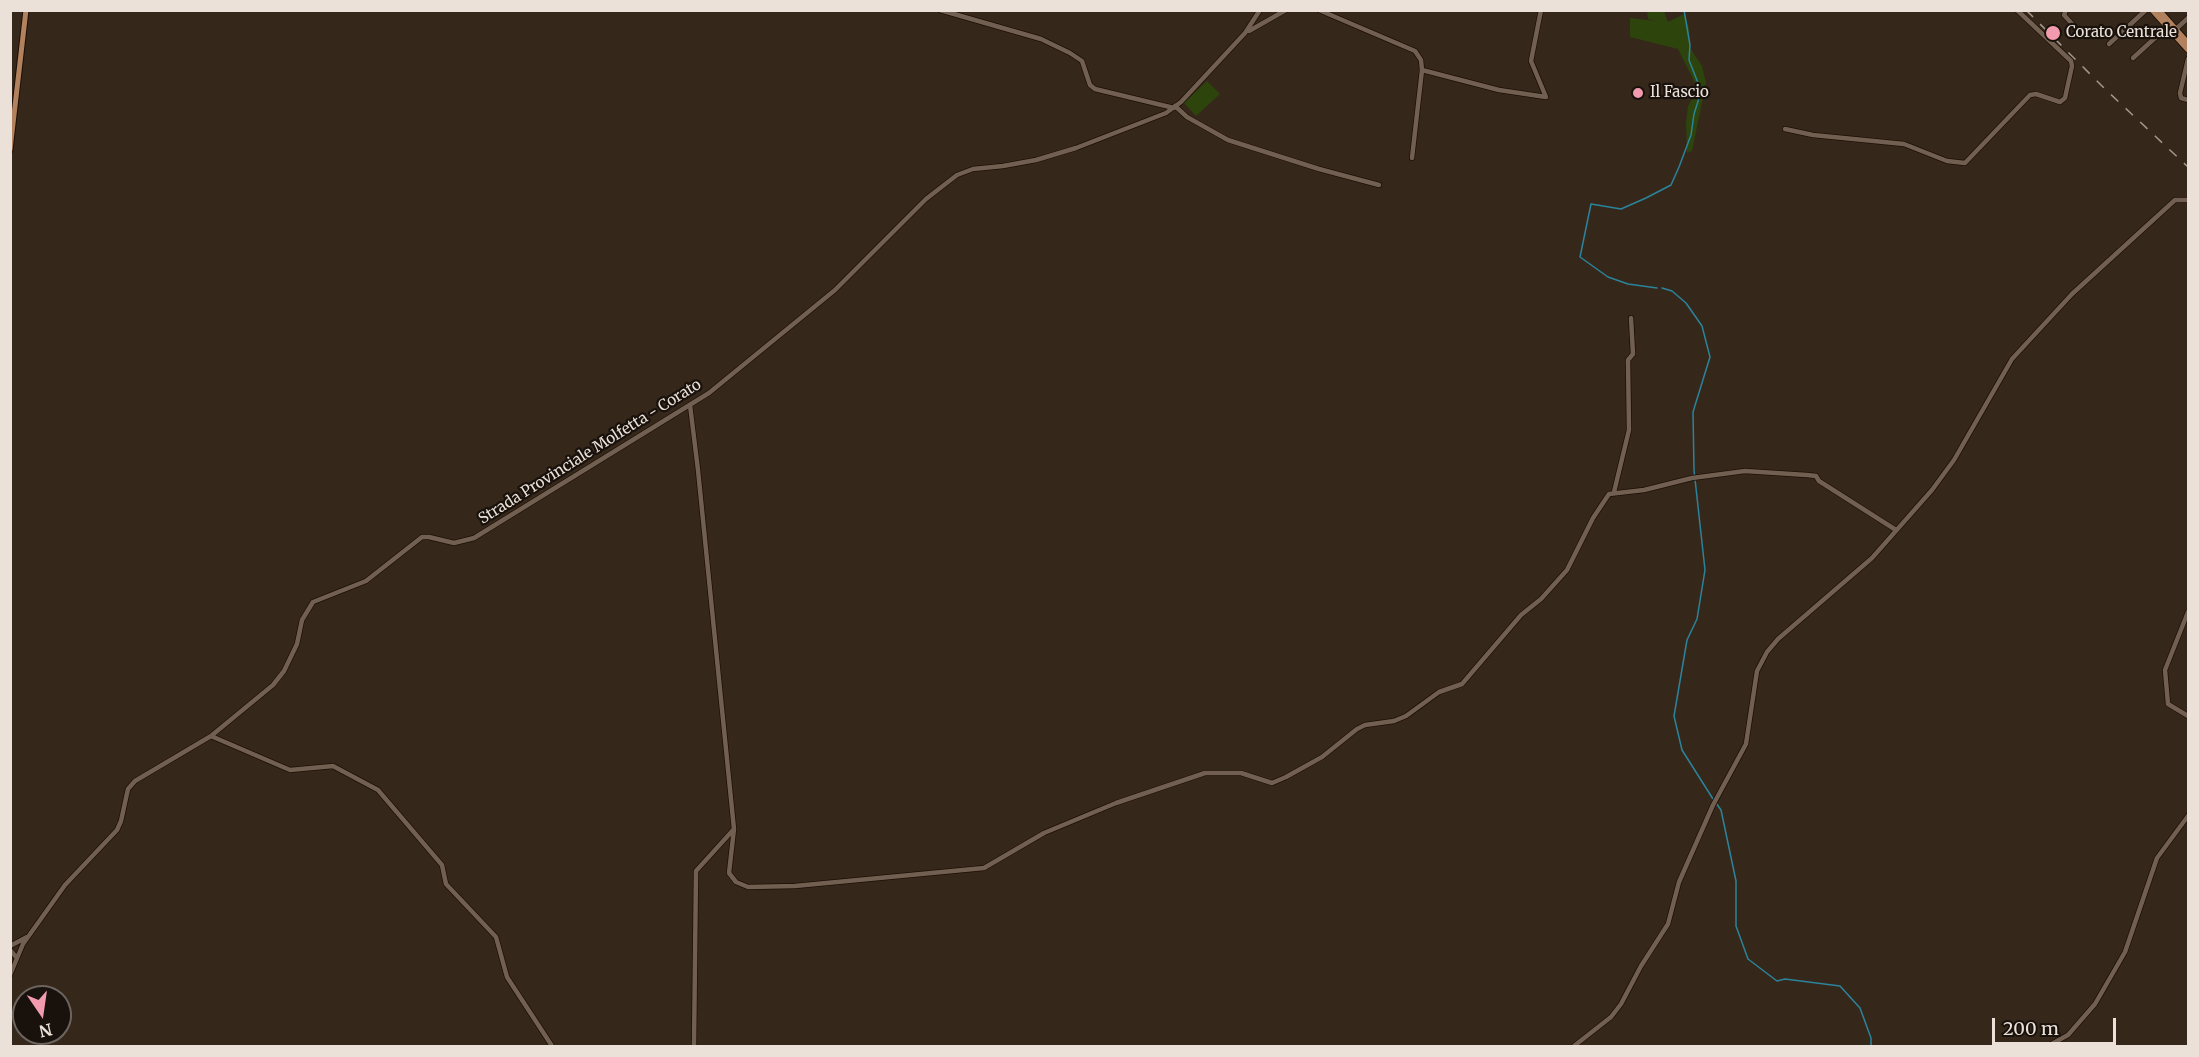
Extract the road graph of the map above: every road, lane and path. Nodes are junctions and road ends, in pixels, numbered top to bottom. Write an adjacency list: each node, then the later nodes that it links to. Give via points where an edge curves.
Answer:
1 (26, 10): 27 (main road)
2 (940, 10): 25 (street, via 1041,39 1070,52 1082,61 1095,89)
3 (1260, 10): 17 (street, Strada Provinciale Molfetta - Corato)
4 (1286, 10): 17 (street)
5 (1319, 10): 23 (street, via 1415,51)
6 (1541, 10): 23 (street, via 1531,60 1546,97 1499,90)
7 (2017, 10): 26 (street, via 2071,62 2065,98 2060,102 2030,95 1965,163 1947,161 1904,144)
8 (2066, 10): 14 (street, via 2064,15)
9 (2146, 10): 19 (street)
10 (2152, 10): 15 (main road)
11 (2168, 10): 12 (street)
12 (2161, 13): 16 (main road)
13 (2188, 18): 16 (street)
14 (2074, 26)
15 (2167, 27): 16 (main road); 21 (street)
16 (2174, 31): 18 (main road); 20 (main road)
17 (1245, 33): 25 (street, Strada Provinciale Molfetta - Corato)
18 (2188, 43)
19 (2109, 44)
20 (2188, 50)
21 (2133, 58)
22 (2188, 59): 24 (street, via 2180,93 2181,98)
23 (1422, 70): 28 (street)
24 (2188, 100)
25 (1174, 107): 29 (street, via 1228,140); 32 (street, Strada Provinciale Molfetta - Corato, via 1158,118 1076,148 1017,164 973,169 951,178 835,290)
26 (1785, 129)
27 (10, 150)
28 (1412, 158)
29 (1379, 185)
30 (2188, 200): 34 (street, via 2175,200 2072,294 2012,359 1954,460)
31 (1631, 318): 33 (street, via 1629,430)
32 (690, 405): 37 (street, Strada Provinciale Molfetta - Corato, via 474,538 454,543 422,537 366,581 313,602 278,679); 39 (street)
33 (1614, 492): 34 (street, via 1745,471 1816,476); 39 (street, via 1593,518 1567,570 1521,615 1462,684 1439,692 1394,722 1357,729 1322,757 1272,783 1241,773 1205,773 1044,833 984,868 795,886 748,887 736,882 729,873)
34 (1896, 530): 46 (street, via 1872,558 1767,652 1757,671 1746,744 1713,805 1679,882 1664,930 1622,1004)
35 (2188, 612): 36 (street, via 2165,669 2168,704)
36 (2188, 716)
37 (211, 736): 40 (street, Strada Provinciale Molfetta - Corato, via 135,781 125,796 117,830 65,885); 44 (street, via 290,770 333,766 378,790 442,865 447,884 496,937 507,977)
38 (2188, 816): 47 (street, via 2157,858 2125,952 2095,1004 2068,1035)
39 (734, 829): 45 (street, via 696,871)
40 (29, 935): 41 (street); 42 (street, Strada Provinciale Molfetta - Corato)
41 (10, 948): 42 (street)
42 (17, 958): 43 (street, Strada Provinciale Molfetta - Corato)
43 (10, 975)
44 (552, 1047)
45 (694, 1047)
46 (1574, 1047)
47 (2048, 1047)

